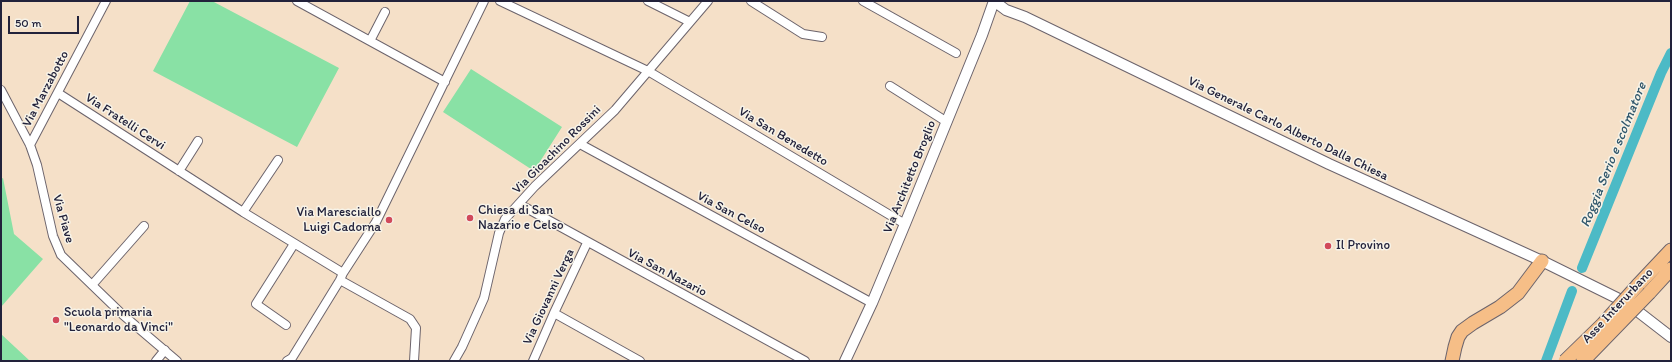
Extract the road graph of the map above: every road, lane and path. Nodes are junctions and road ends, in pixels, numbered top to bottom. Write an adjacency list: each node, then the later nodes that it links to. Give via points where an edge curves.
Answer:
1 (106, 1): 19 (street, Via Marzabotto)
2 (484, 1): 16 (street)
3 (500, 1): 15 (street, Via San Benedetto)
4 (648, 1): 11 (street)
5 (708, 1): 11 (street, Via Gioachino Rossini)
6 (751, 1): 12 (street, via 803,34)
7 (863, 1): 14 (street)
8 (994, 1): 20 (street, Via Architetto Broglio); 33 (street, Via Generale Carlo Alberto Dalla Chiesa, via 1006,10 1335,167)
9 (301, 2): 13 (street)
10 (386, 12): 13 (street)
11 (690, 22): 15 (street, Via Gioachino Rossini)
12 (822, 37)
13 (370, 41): 16 (street)
14 (956, 53)
15 (648, 71): 22 (street, Via Gioachino Rossini, via 615,110); 28 (street, Via San Benedetto)
16 (445, 82): 35 (street, via 376,222)
17 (890, 86): 20 (street)
18 (1, 90): 23 (street, Via Piave)
19 (58, 93): 23 (street, Via Marzabotto); 25 (street, Via Fratelli Cervi)
20 (947, 122): 28 (street, Via Architetto Broglio)
21 (198, 141): 25 (street)
22 (580, 144): 26 (street, Via Gioachino Rossini); 37 (street, Via San Celso)
23 (30, 145): 36 (street, Via Piave, via 55,243 61,255)
24 (278, 160): 27 (street)
25 (179, 171): 27 (street, Via Fratelli Cervi)
26 (519, 204): 30 (street, Via San Nazario); 47 (street, Via Gioachino Rossini, via 505,219 499,233 484,298)
27 (244, 212): 31 (street, Via Fratelli Cervi)
28 (905, 224): 37 (street, Via Architetto Broglio)
29 (144, 226): 36 (street)
30 (587, 243): 38 (street, Via Giovanni Verga); 50 (street, Via San Nazario)
31 (294, 244): 35 (street, Via Fratelli Cervi); 39 (street, via 256,304)
32 (1671, 250): 52 (highway, Asse Interurbano, bridge)
33 (1542, 261): 40 (street, Via Generale Carlo Alberto Dalla Chiesa, via 1627,302); 42 (highway, via 1518,293 1462,331 1458,337)
34 (1671, 269): 53 (highway, Asse Interurbano, bridge)
35 (342, 276): 45 (street, via 292,358); 46 (street, Via Fratelli Cervi, via 410,319 416,328)
36 (92, 285): 41 (street, Via Piave)
37 (872, 303): 51 (street, Via Architetto Broglio)
38 (554, 313): 48 (street, Via Giovanni Verga); 49 (street)
39 (286, 325)
40 (1671, 337)
41 (165, 350): 43 (street); 44 (street, Via Piave)
42 (1453, 360)
43 (156, 361)
44 (177, 361)
45 (287, 361)
46 (414, 361)
47 (454, 361)
48 (533, 361)
49 (640, 361)
50 (804, 361)
51 (845, 361)
52 (1565, 361)
53 (1583, 361)

